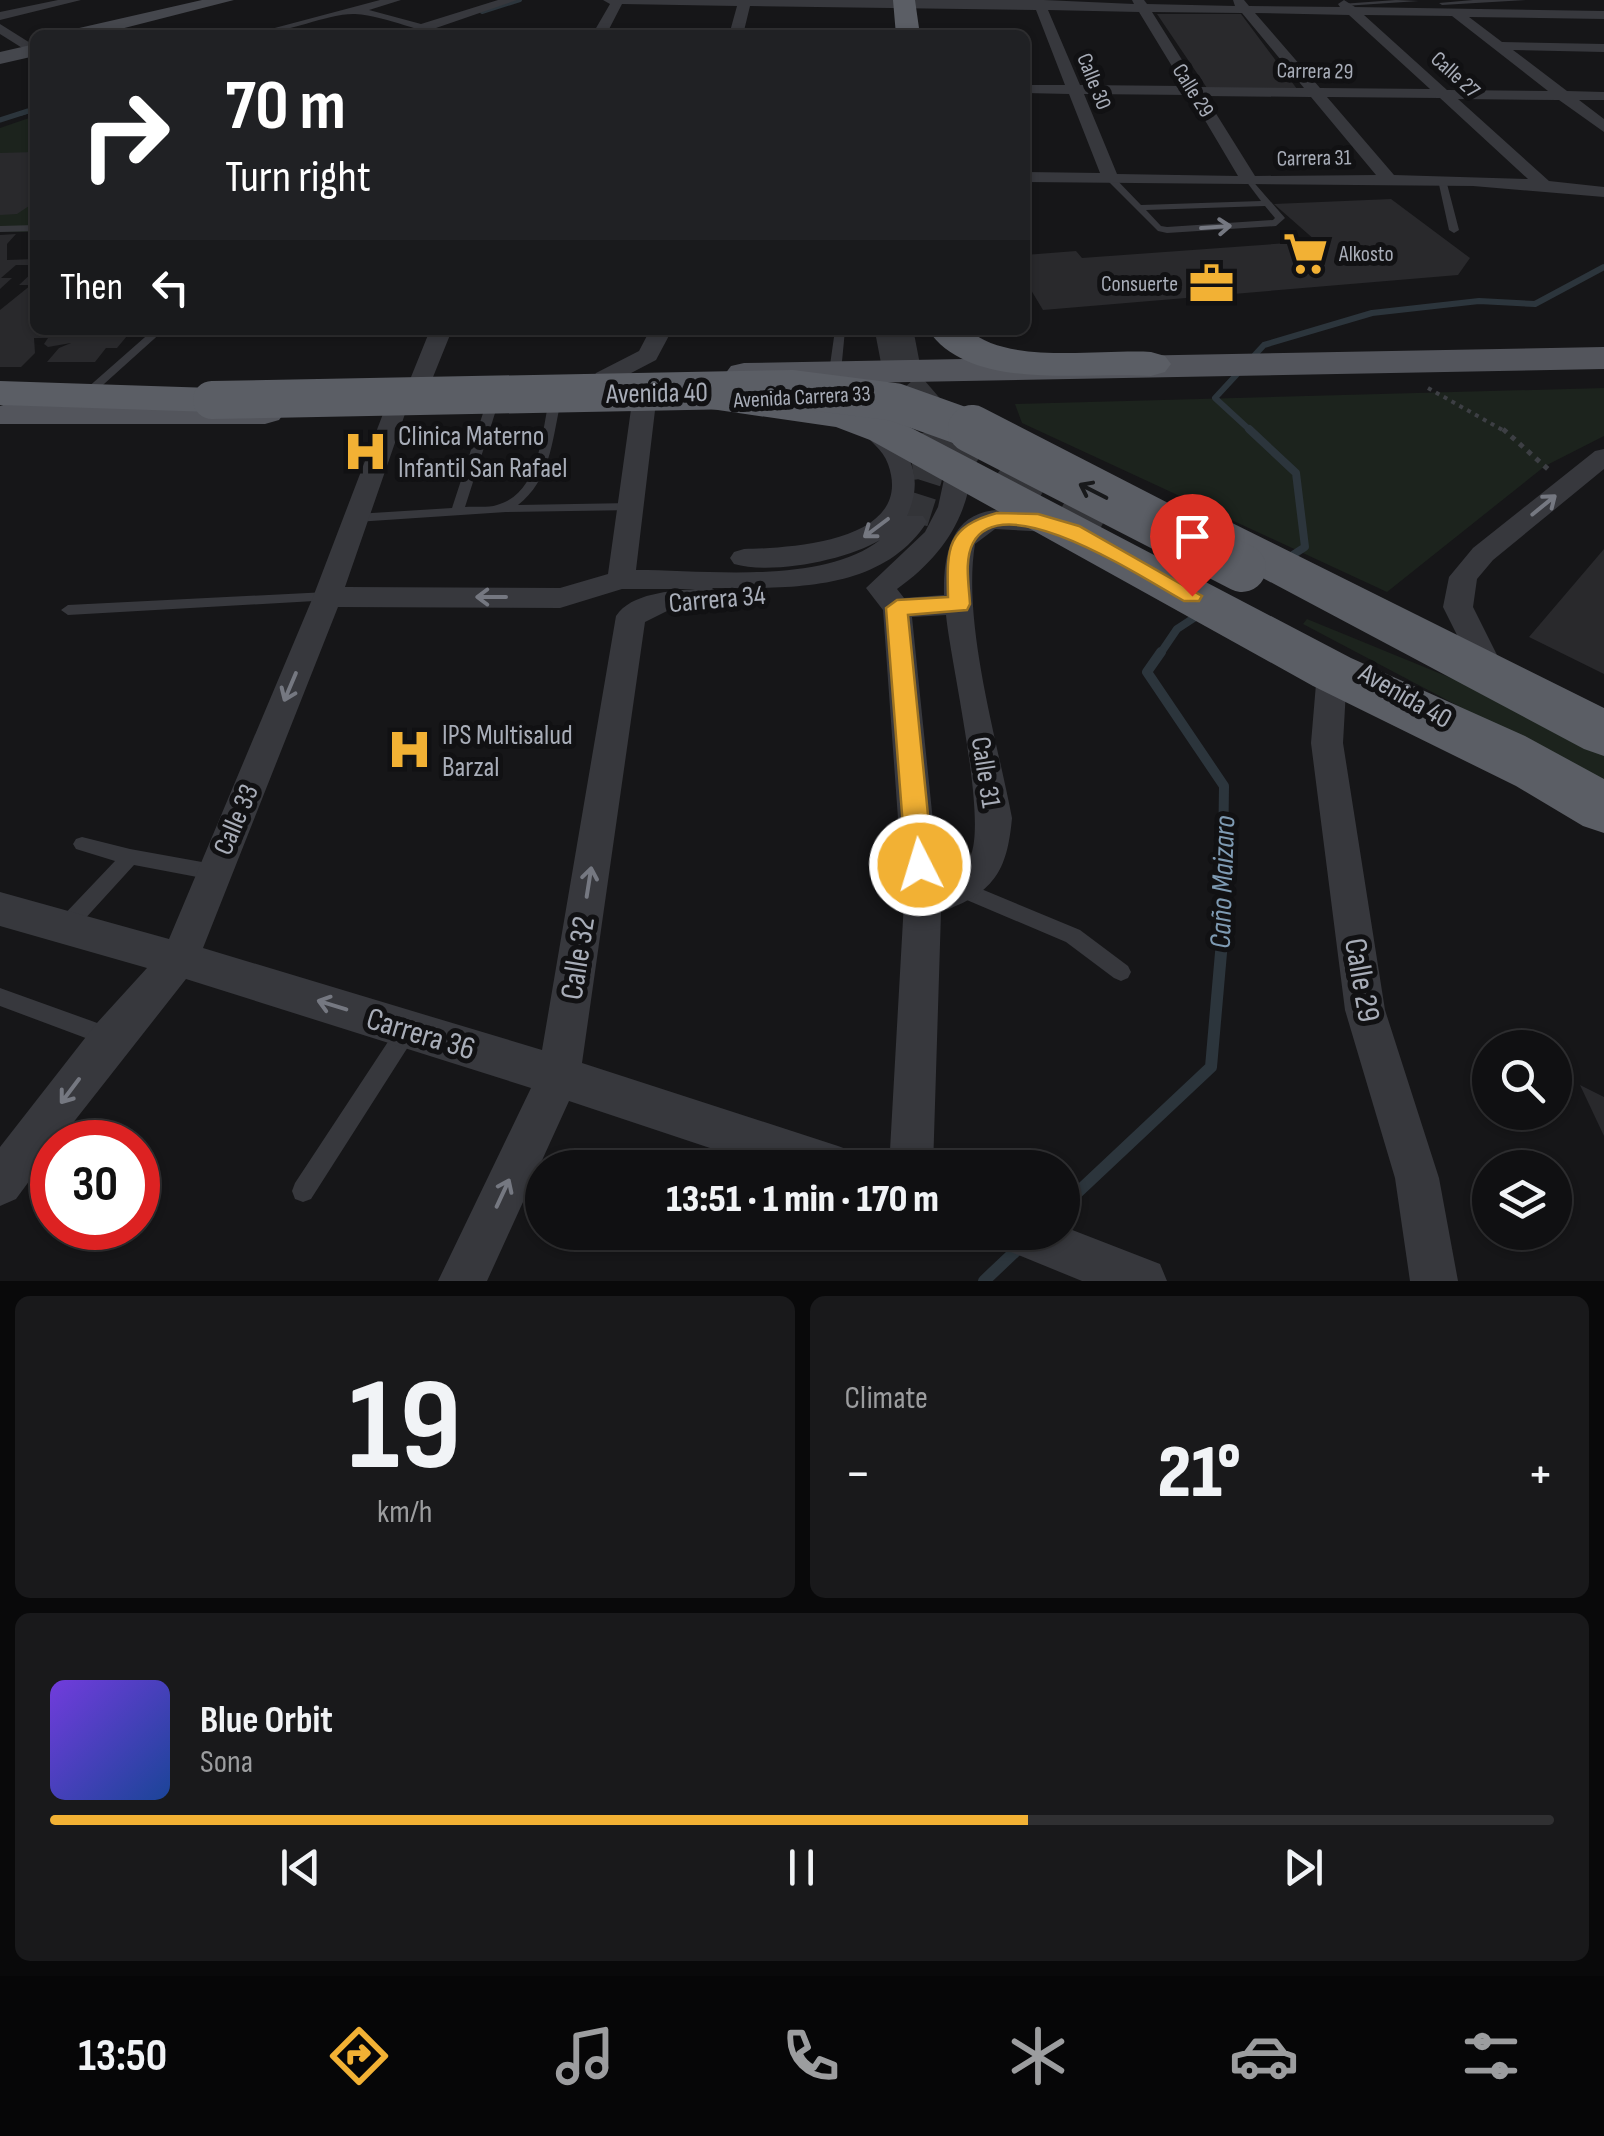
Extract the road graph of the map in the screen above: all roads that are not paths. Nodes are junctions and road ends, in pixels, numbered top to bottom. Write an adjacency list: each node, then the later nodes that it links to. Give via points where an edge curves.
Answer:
1 (76, 0): 21 (street)
2 (225, 0): 24 (main road)
3 (250, 0): 25 (main road)
4 (326, 0): 19 (street)
5 (395, 0): 19 (street)
6 (511, 0): 23 (street)
7 (614, 1): 10 (street); 28 (street)
8 (1416, 1): 16 (lane)
9 (1578, 1): 17 (street); 20 (street)
10 (744, 2): 18 (street); 29 (street)
11 (904, 3): 12 (street); 18 (street); 30 (highway)
12 (1040, 4): 13 (street); 37 (street, Calle 30)
13 (1141, 4): 15 (street); 38 (street, Calle 29)
14 (1453, 4): 16 (street); 17 (street); 32 (street)
15 (1242, 5): 16 (street); 39 (street)
16 (1344, 5): 40 (street, Calle 27)
17 (1524, 7): 20 (street)
18 (878, 9)
19 (355, 10): 23 (street); 26 (street)
20 (1604, 14)
21 (0, 16)
22 (0, 28): 31 (street)
23 (420, 29): 27 (street)
24 (95, 30)
25 (121, 30)
26 (275, 30)
27 (425, 30)
28 (601, 30)
29 (737, 30)
30 (907, 30)
31 (30, 46)
32 (1498, 46): 33 (street); 41 (street)
33 (1604, 48)
34 (30, 49): 35 (main road)
35 (0, 55)
36 (1030, 89): 37 (street, Carrera 29)
37 (1074, 90): 38 (street, Carrera 29); 45 (street, Calle 30)
38 (1194, 91): 39 (street, Carrera 29); 48 (street, Calle 29)
39 (1316, 92): 40 (street, Carrera 29); 46 (street)
40 (1445, 94): 41 (street, Carrera 29); 49 (street, Calle 27)
41 (1562, 95): 42 (street, Carrera 29); 43 (street)
42 (1604, 96)
43 (1604, 127)
44 (1030, 177): 45 (street, Carrera 31)
45 (1110, 178): 48 (street, Carrera 31); 52 (lane)
46 (1388, 178): 47 (street, Carrera 31); 48 (street, Carrera 31)
47 (1442, 180): 49 (street, Carrera 31); 55 (lane)
48 (1250, 181): 51 (lane)
49 (1542, 183): 50 (street, Carrera 31)
50 (1604, 192)
51 (1268, 203): 52 (lane); 52 (lane, one-way to 51, via 1167,230 1276,222 1280,218)
52 (1138, 208)
53 (30, 228): 54 (lane)
54 (0, 229)
55 (1454, 230)
56 (153, 335): 67 (lane)
57 (439, 335): 66 (street)
58 (660, 335): 65 (street, via 648,355)
59 (840, 335): 68 (lane)
60 (953, 335): 62 (highway, via 1001,359)
61 (1604, 358): 63 (main road, Avenida Carrera 33)
62 (1151, 364): 63 (main road, Avenida Carrera 33); 68 (main road, Avenida Carrera 33)
63 (1237, 369): 64 (main road, Avenida Carrera 33); 68 (main road, Avenida Carrera 33)
64 (1604, 372)
65 (604, 378): 66 (main road, Avenida Carrera 33); 68 (main road, Avenida Carrera 33)
66 (420, 382): 67 (main road, Avenida Carrera 33)
67 (90, 391): 72 (main road, Avenida Carrera 33)
68 (846, 396): 69 (highway, via 844,416); 72 (highway, Avenida 40, bridge, via 792,390); 76 (highway); 84 (highway, Avenida 40, one-way to 68, bridge, via 960,424 895,402); 85 (street, one-way to 85, via 899,454 905,480 901,506 875,533 831,550)
69 (725, 400): 70 (main road, Avenida Carrera 33)
70 (644, 402): 71 (main road, Avenida Carrera 33); 78 (street, Calle 32)
71 (554, 405): 73 (main road, Avenida Carrera 33); 79 (lane, via 534,487)
72 (2, 407): 74 (main road, Avenida Carrera 33)
73 (491, 407): 74 (main road, Avenida Carrera 33); 80 (lane)
74 (394, 411): 81 (street, Calle 33)
75 (1604, 456): 91 (street, one-way to 75, via 1458,608 1463,577)
76 (959, 470): 83 (highway); 87 (street, via 942,532)
77 (1140, 495): 84 (highway, Avenida 40)
78 (630, 507): 79 (lane); 85 (street, Calle 32)
79 (501, 509): 80 (lane)
80 (457, 512): 81 (lane)
81 (356, 518): 86 (street, Calle 33)
82 (914, 522): 85 (street, via 880,554 823,575)
83 (1086, 529): 84 (highway, via 1176,578); 88 (street, Calle 31, via 1017,518 972,530 959,548)
84 (1260, 585): 90 (highway); 91 (highway, Avenida 40); 92 (highway, Avenida 40); 93 (highway, Avenida 40)
85 (625, 586): 86 (street, Carrera 34, one-way to 86, via 598,602); 87 (street, Carrera 34, via 651,605 861,585); 107 (street, Calle 32, one-way to 85)
86 (328, 597): 89 (lane); 97 (street, Calle 33, one-way to 97)
87 (889, 598): 88 (street, Carrera 34); 99 (street)
88 (959, 604): 98 (street, Calle 31, via 994,818 986,867)
89 (68, 610)
90 (1332, 672): 93 (highway); 115 (street, Calle 29, via 1327,743 1364,1010 1417,1178)
91 (1492, 673): 92 (highway, Avenida 40)
92 (1587, 726)
93 (1534, 769): 94 (highway, Avenida 40)
94 (1604, 808)
95 (82, 844): 96 (lane)
96 (130, 857): 97 (lane); 101 (lane)
97 (213, 872): 102 (street, Calle 33)
98 (962, 890): 99 (street); 103 (lane, via 1073,936)
99 (923, 902): 109 (street)
100 (0, 909): 101 (street, Carrera 36)
101 (65, 927): 102 (street, Carrera 36)
102 (180, 958): 105 (street, Carrera 36, one-way to 102); 106 (street, Calle 33)
103 (1121, 972)
104 (0, 997): 106 (lane)
105 (408, 1029): 107 (street, Carrera 36); 111 (lane)
106 (111, 1038): 110 (street, Calle 33, one-way to 110)
107 (558, 1075): 108 (street, Carrera 36); 113 (street, Calle 32, one-way to 107)
108 (784, 1150)
109 (912, 1150)
110 (0, 1184)
111 (303, 1191)
112 (1063, 1250): 114 (street)
113 (462, 1281)
114 (1143, 1281)
115 (1434, 1281)

